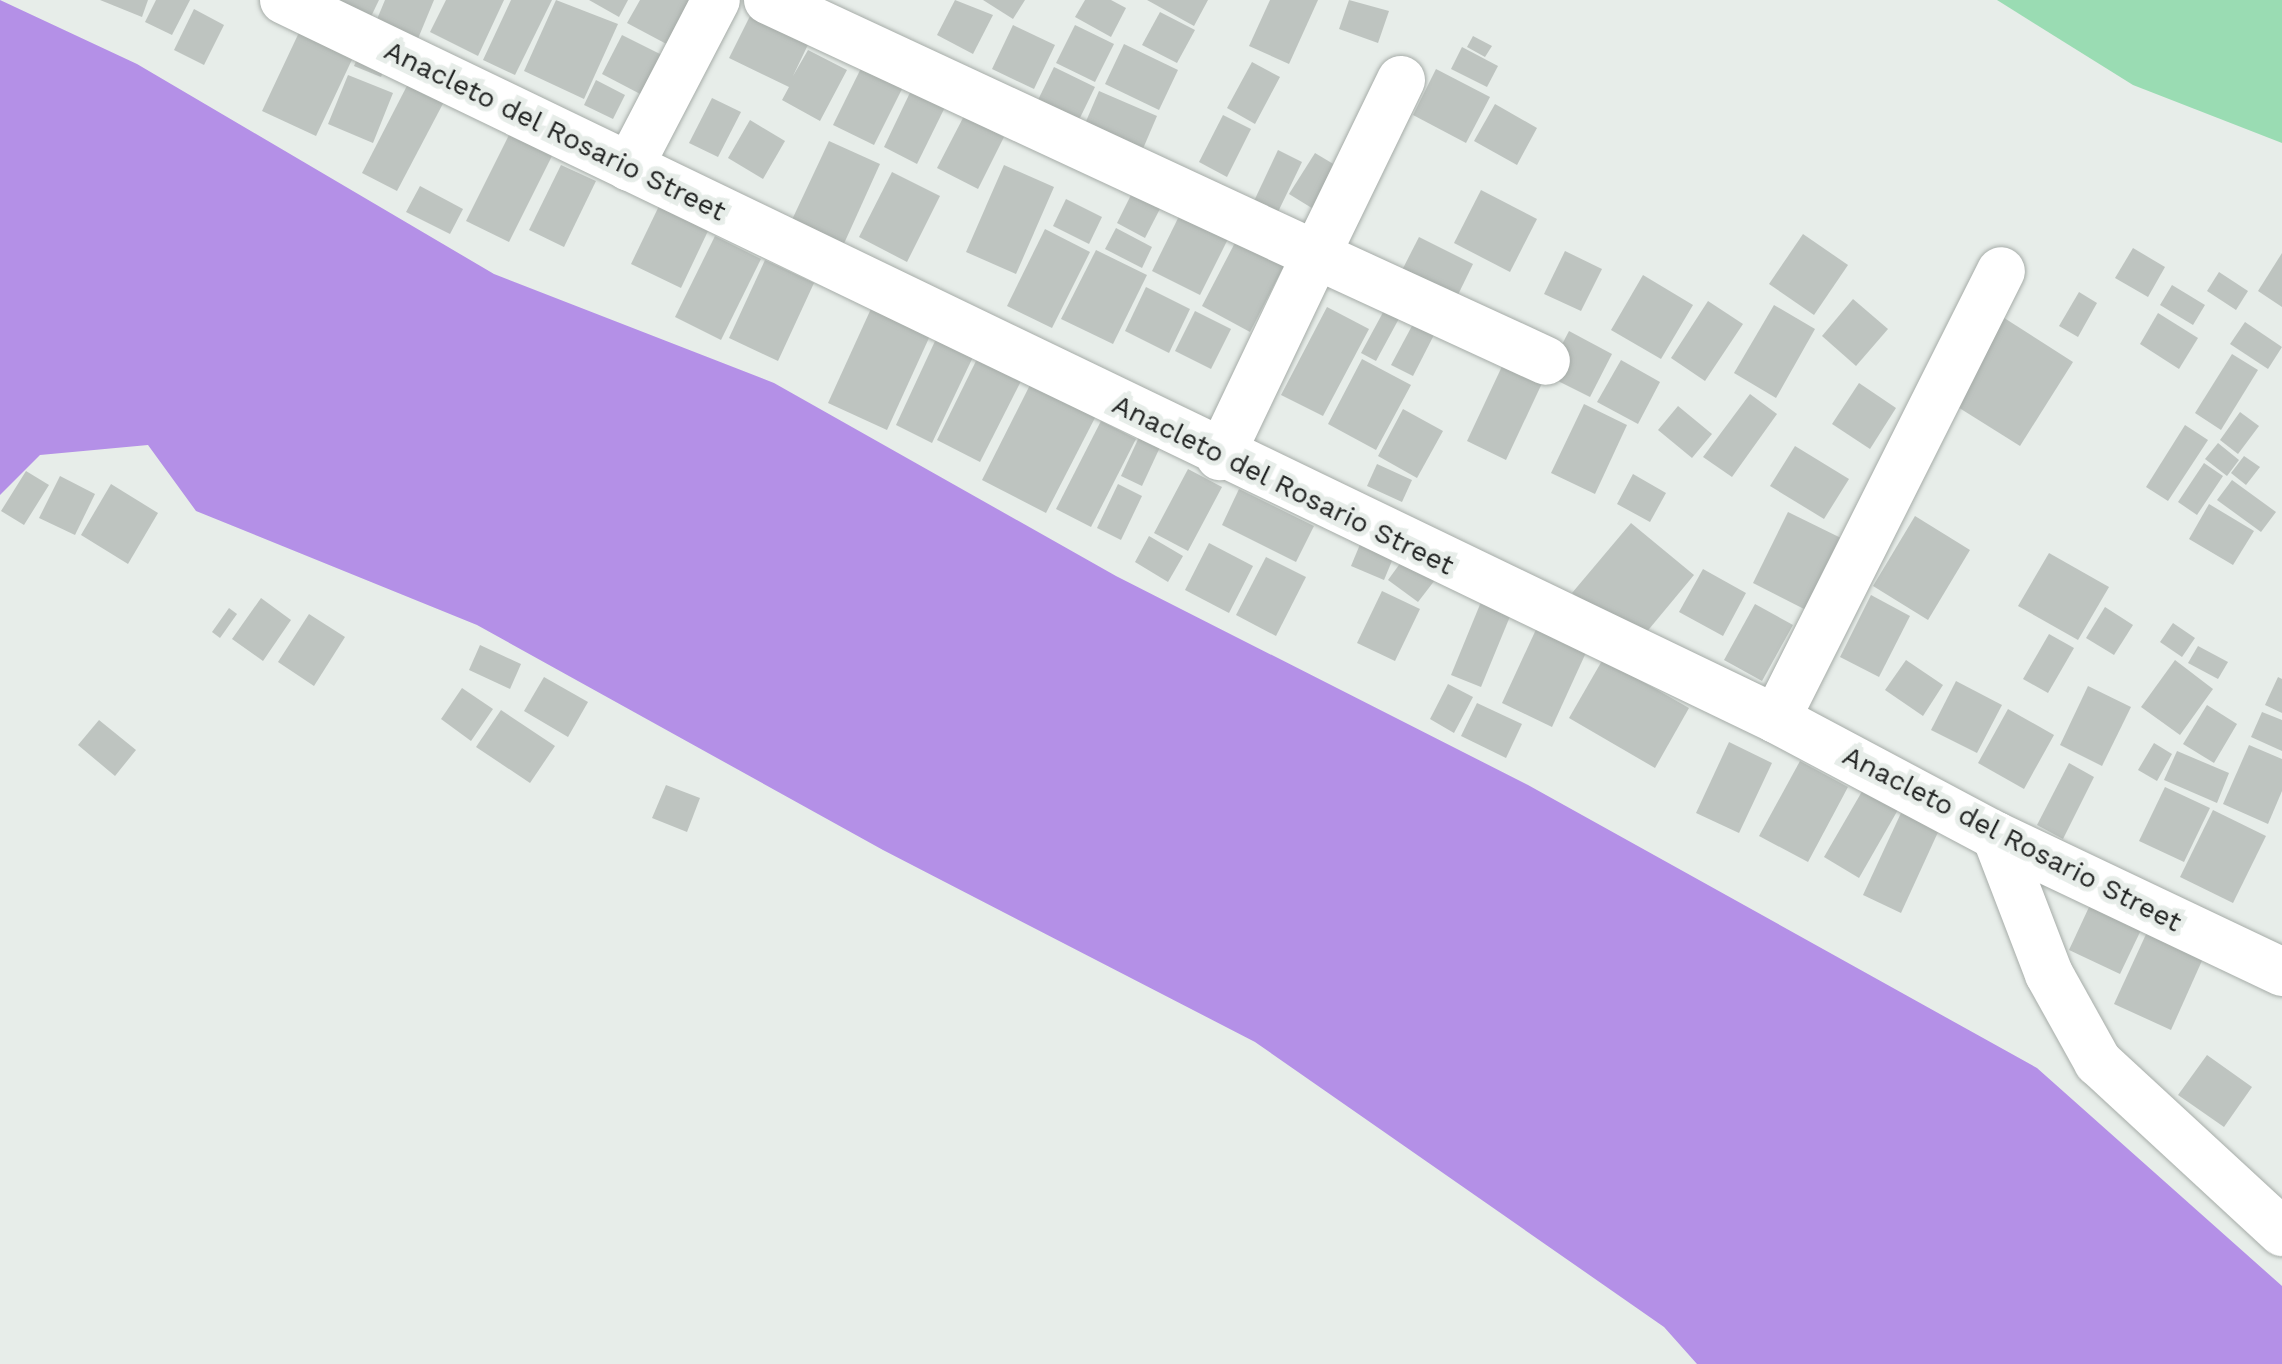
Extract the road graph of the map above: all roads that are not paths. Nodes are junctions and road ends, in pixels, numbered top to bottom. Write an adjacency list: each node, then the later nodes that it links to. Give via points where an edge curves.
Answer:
1 (284, 0): 5 (street, Anacleto del Rosario Street)
2 (716, 0): 5 (street)
3 (768, 0): 6 (street)
4 (1400, 80): 6 (street)
5 (629, 167): 9 (street, Anacleto del Rosario Street)
6 (1316, 255): 8 (street); 9 (street)
7 (2001, 270): 10 (street)
8 (1546, 361)
9 (1220, 456): 10 (street, Anacleto del Rosario Street)
10 (1776, 719): 11 (street, Anacleto del Rosario Street)
11 (1996, 836): 12 (street, Anacleto del Rosario Street); 13 (street, via 2049,974 2098,1062)
12 (2282, 972)
13 (2282, 1232)

